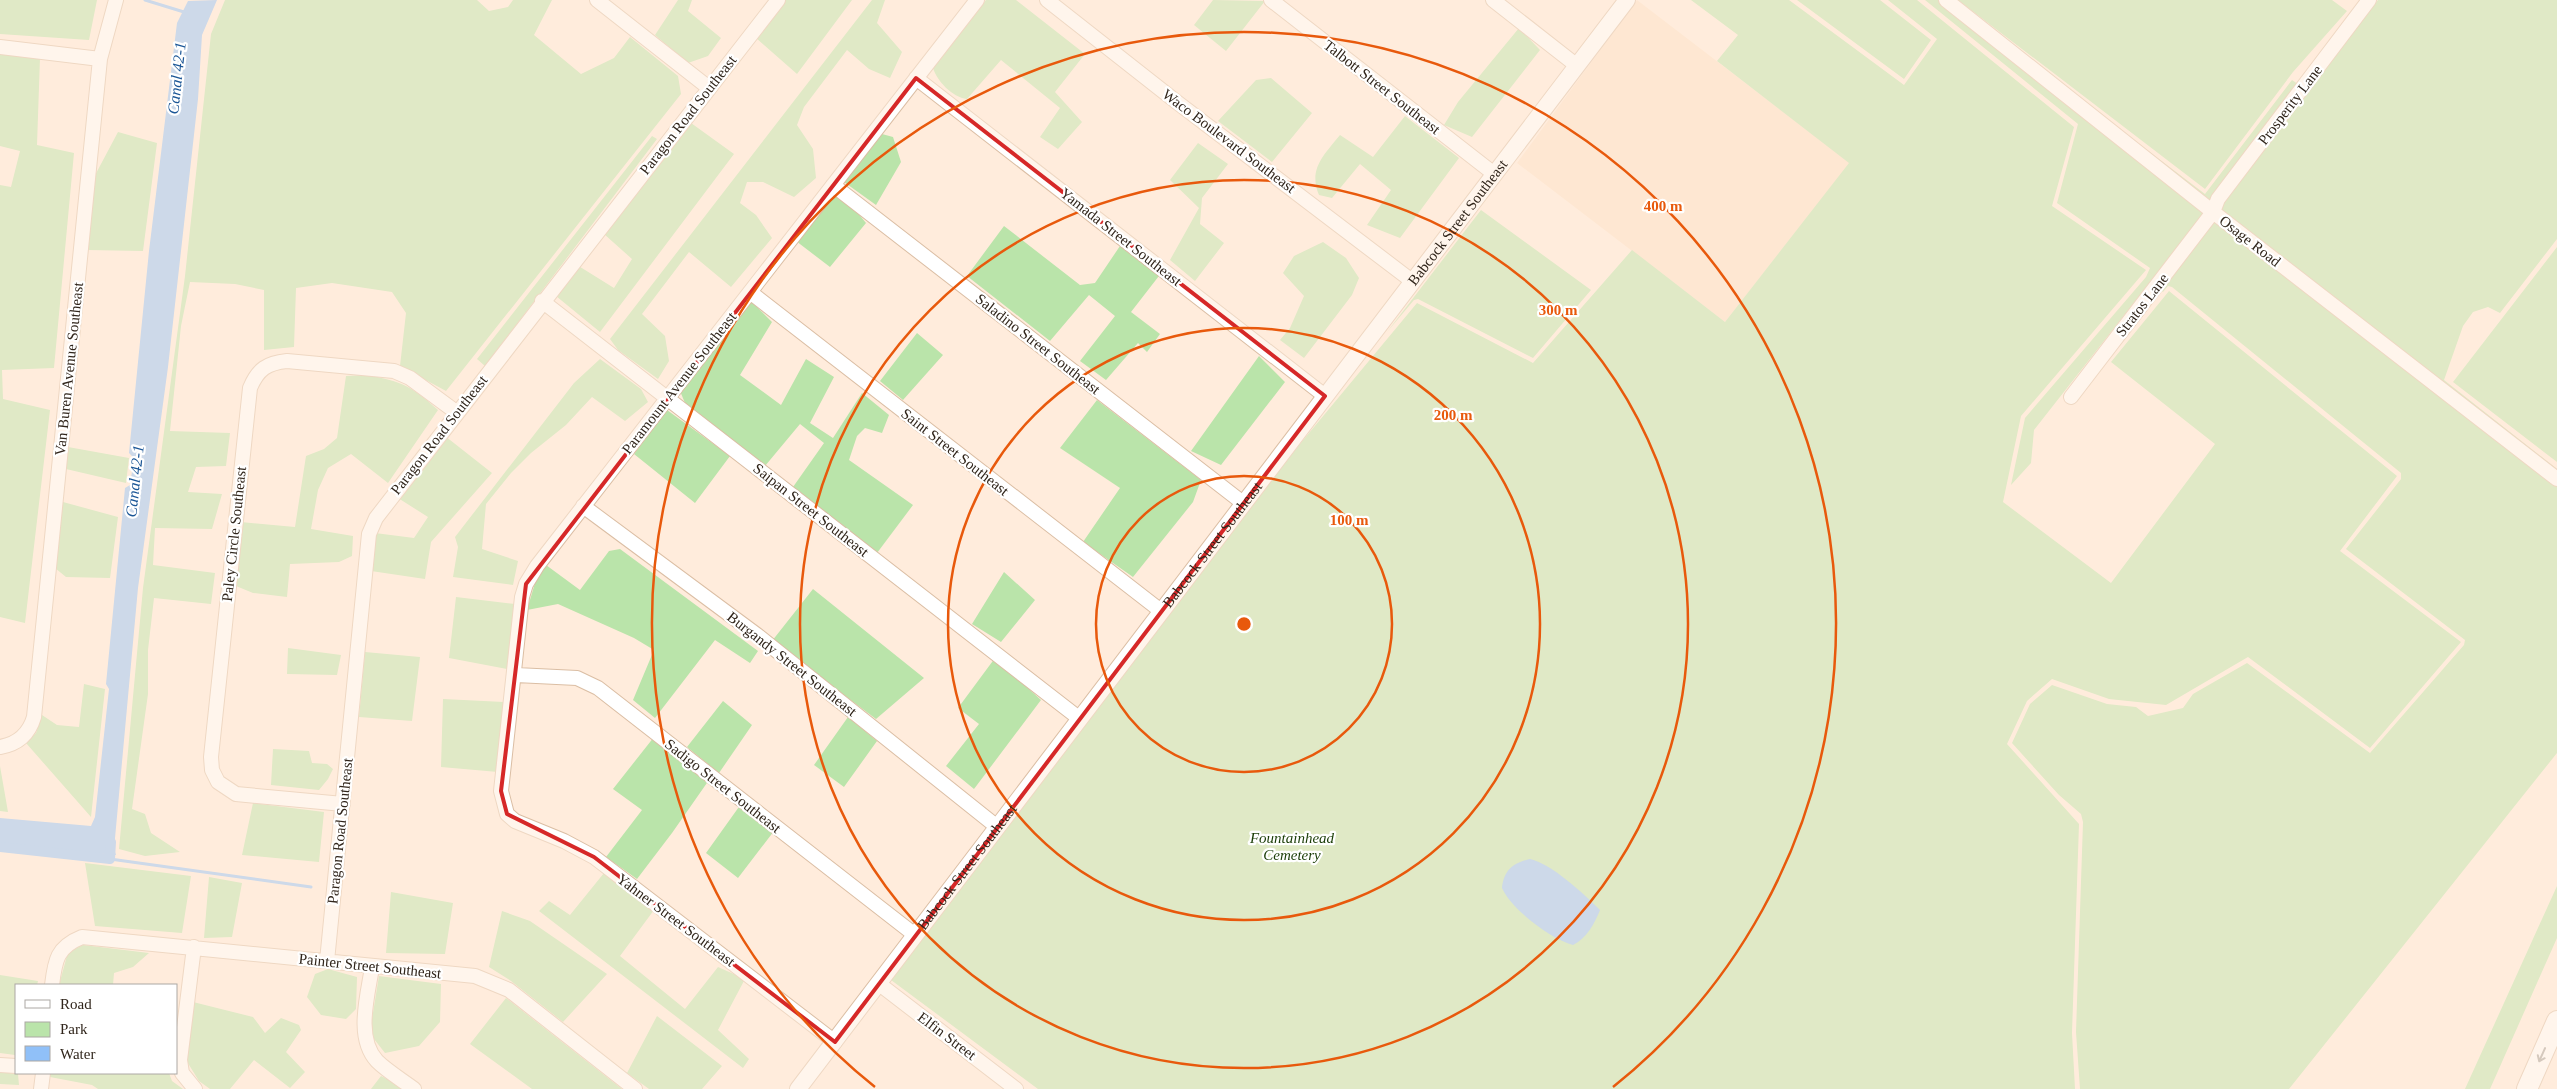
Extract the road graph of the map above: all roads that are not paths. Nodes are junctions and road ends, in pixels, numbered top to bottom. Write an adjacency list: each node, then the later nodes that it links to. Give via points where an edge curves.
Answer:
1 (116, 0): 12 (street, Van Buren Avenue Southeast)
2 (597, 0): 15 (street)
3 (778, 0): 15 (street, Paragon Road Southeast)
4 (977, 0): 14 (street, Paramount Avenue Southeast)
5 (1047, 0): 19 (street, Waco Boulevard Southeast)
6 (1271, 0): 16 (street, Talbott Street Southeast)
7 (1493, 0): 13 (street)
8 (1627, 0): 13 (main road, Babcock Street Southeast)
9 (1946, 0): 18 (street, Osage Road)
10 (2369, 0): 18 (street, Prosperity Lane, via 2218,199)
11 (0, 47): 12 (street)
12 (100, 59): 32 (street, Van Buren Avenue Southeast, via 34,717 31,727 15,744)
13 (1576, 64): 16 (main road, Babcock Street Southeast)
14 (916, 78): 17 (street, Paramount Avenue Southeast); 22 (street, Yamada Street Southeast)
15 (709, 88): 21 (street, Paragon Road Southeast)
16 (1493, 173): 19 (main road, Babcock Street Southeast)
17 (833, 185): 20 (street, Paramount Avenue Southeast); 27 (street, Saladino Street Southeast)
18 (2213, 212): 23 (street, Stratos Lane); 26 (street, Osage Road)
19 (1412, 281): 22 (main road, Babcock Street Southeast)
20 (750, 292): 24 (street, Paramount Avenue Southeast); 29 (street, Saint Street Southeast)
21 (542, 301): 24 (street, Saipan Street Southeast); 25 (street, Paragon Road Southeast)
22 (1325, 396): 27 (main road, Babcock Street Southeast)
23 (2070, 398)
24 (667, 399): 28 (street, Paramount Avenue Southeast); 31 (street, Saipan Street Southeast)
25 (456, 412): 33 (street, Paragon Road Southeast, via 384,506 369,534); 33 (street, Paley Circle Southeast, via 410,378 394,371 273,362 261,368 250,388 212,770 218,782 236,794)
26 (2557, 479)
27 (1242, 503): 29 (main road, Babcock Street Southeast)
28 (584, 506): 30 (street, Paramount Avenue Southeast, via 526,584 522,597); 35 (street, Burgandy Street Southeast, via 757,636)
29 (1161, 611): 31 (main road, Babcock Street Southeast)
30 (516, 675): 34 (street, Paramount Avenue Southeast, via 502,791); 36 (street, Sadigo Street Southeast, via 577,678 598,688)
31 (1080, 719): 35 (main road, Babcock Street Southeast)
32 (0, 747)
33 (343, 804): 38 (street, Paragon Road Southeast)
34 (507, 814): 43 (street, Yahner Street Southeast, via 594,857)
35 (996, 826): 36 (main road, Babcock Street Southeast)
36 (914, 935): 40 (main road, Babcock Street Southeast)
37 (194, 948): 38 (street, Painter Street Southeast); 41 (street, Painter Street Southeast, via 82,937 69,942 60,952); 48 (street, via 180,1060 182,1073)
38 (327, 962): 39 (street, Painter Street Southeast)
39 (372, 967): 49 (street, via 366,1039 376,1060); 50 (street, Painter Street Southeast, via 476,976 492,982 509,990)
40 (878, 983): 43 (main road, Babcock Street Southeast); 52 (street, Elfin Street)
41 (52, 984)
42 (2557, 1021): 53 (highway, one-way to 53)
43 (835, 1042): 51 (main road, Babcock Street Southeast)
44 (0, 1064): 45 (street)
45 (15, 1066)
46 (43, 1074): 47 (street)
47 (41, 1089)
48 (195, 1089)
49 (414, 1089)
50 (635, 1089)
51 (798, 1089)
52 (1016, 1089)
53 (2527, 1089)

